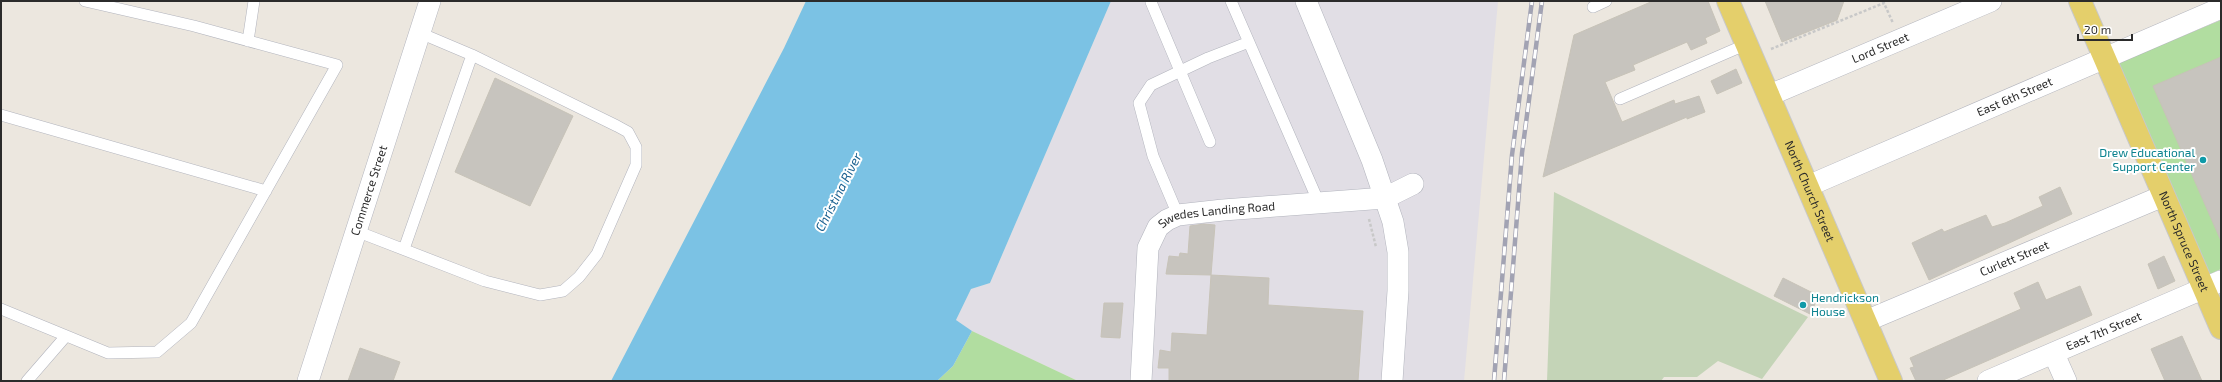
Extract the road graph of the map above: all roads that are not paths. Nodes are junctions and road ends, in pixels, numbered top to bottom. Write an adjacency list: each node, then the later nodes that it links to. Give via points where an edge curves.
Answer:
1 (85, 1): 14 (lane, via 194,26)
2 (254, 1): 14 (lane)
3 (430, 1): 13 (street, Commerce Street)
4 (1231, 1): 15 (lane)
5 (1306, 1): 28 (street, via 1372,160)
6 (1606, 1): 11 (lane)
7 (1728, 1): 16 (main road, North Church Street)
8 (1991, 1): 20 (street, Lord Street)
9 (2080, 1): 18 (main road, North Spruce Street)
10 (1151, 2): 19 (lane)
11 (1593, 7)
12 (2221, 8): 18 (street, East 6th Street)
13 (420, 32): 17 (lane); 31 (street, Commerce Street)
14 (248, 42): 26 (lane, via 338,64)
15 (1249, 42): 19 (lane); 29 (lane)
16 (1747, 44): 20 (main road, North Church Street); 21 (lane)
17 (472, 55): 32 (lane); 32 (lane, via 628,132 636,147 636,165 597,254 579,277 563,291 540,295 511,289)
18 (2106, 58): 25 (street, East 6th Street); 27 (main road, North Spruce Street)
19 (1180, 71): 23 (lane); 30 (lane, via 1151,84 1139,103 1153,156)
20 (1770, 95): 25 (main road, North Church Street)
21 (1620, 99)
22 (1, 115): 26 (lane)
23 (1210, 142)
24 (1413, 184): 28 (street, Swedes Landing Road)
25 (1808, 186): 35 (main road, North Church Street)
26 (266, 191): 37 (lane, via 191,323 157,352 108,353)
27 (2163, 196): 33 (main road, North Spruce Street); 35 (street, Curlett Street)
28 (1385, 198): 29 (street, Swedes Landing Road); 42 (street, via 1393,222 1398,252)
29 (1319, 203): 30 (street, Swedes Landing Road)
30 (1178, 215): 41 (street, Swedes Landing Road, via 1158,227 1148,248)
31 (356, 231): 32 (lane); 40 (street, Commerce Street)
32 (404, 249)
33 (2213, 285): 36 (main road, North Spruce Street); 38 (street, East 7th Street)
34 (1, 309): 37 (lane)
35 (1866, 321): 43 (main road, North Church Street)
36 (2221, 328)
37 (66, 336): 39 (lane)
38 (2054, 354): 44 (street, East 7th Street); 45 (street)
39 (27, 381)
40 (308, 381)
41 (1141, 381)
42 (1392, 381)
43 (1891, 381)
44 (1988, 381)
45 (2066, 381)

